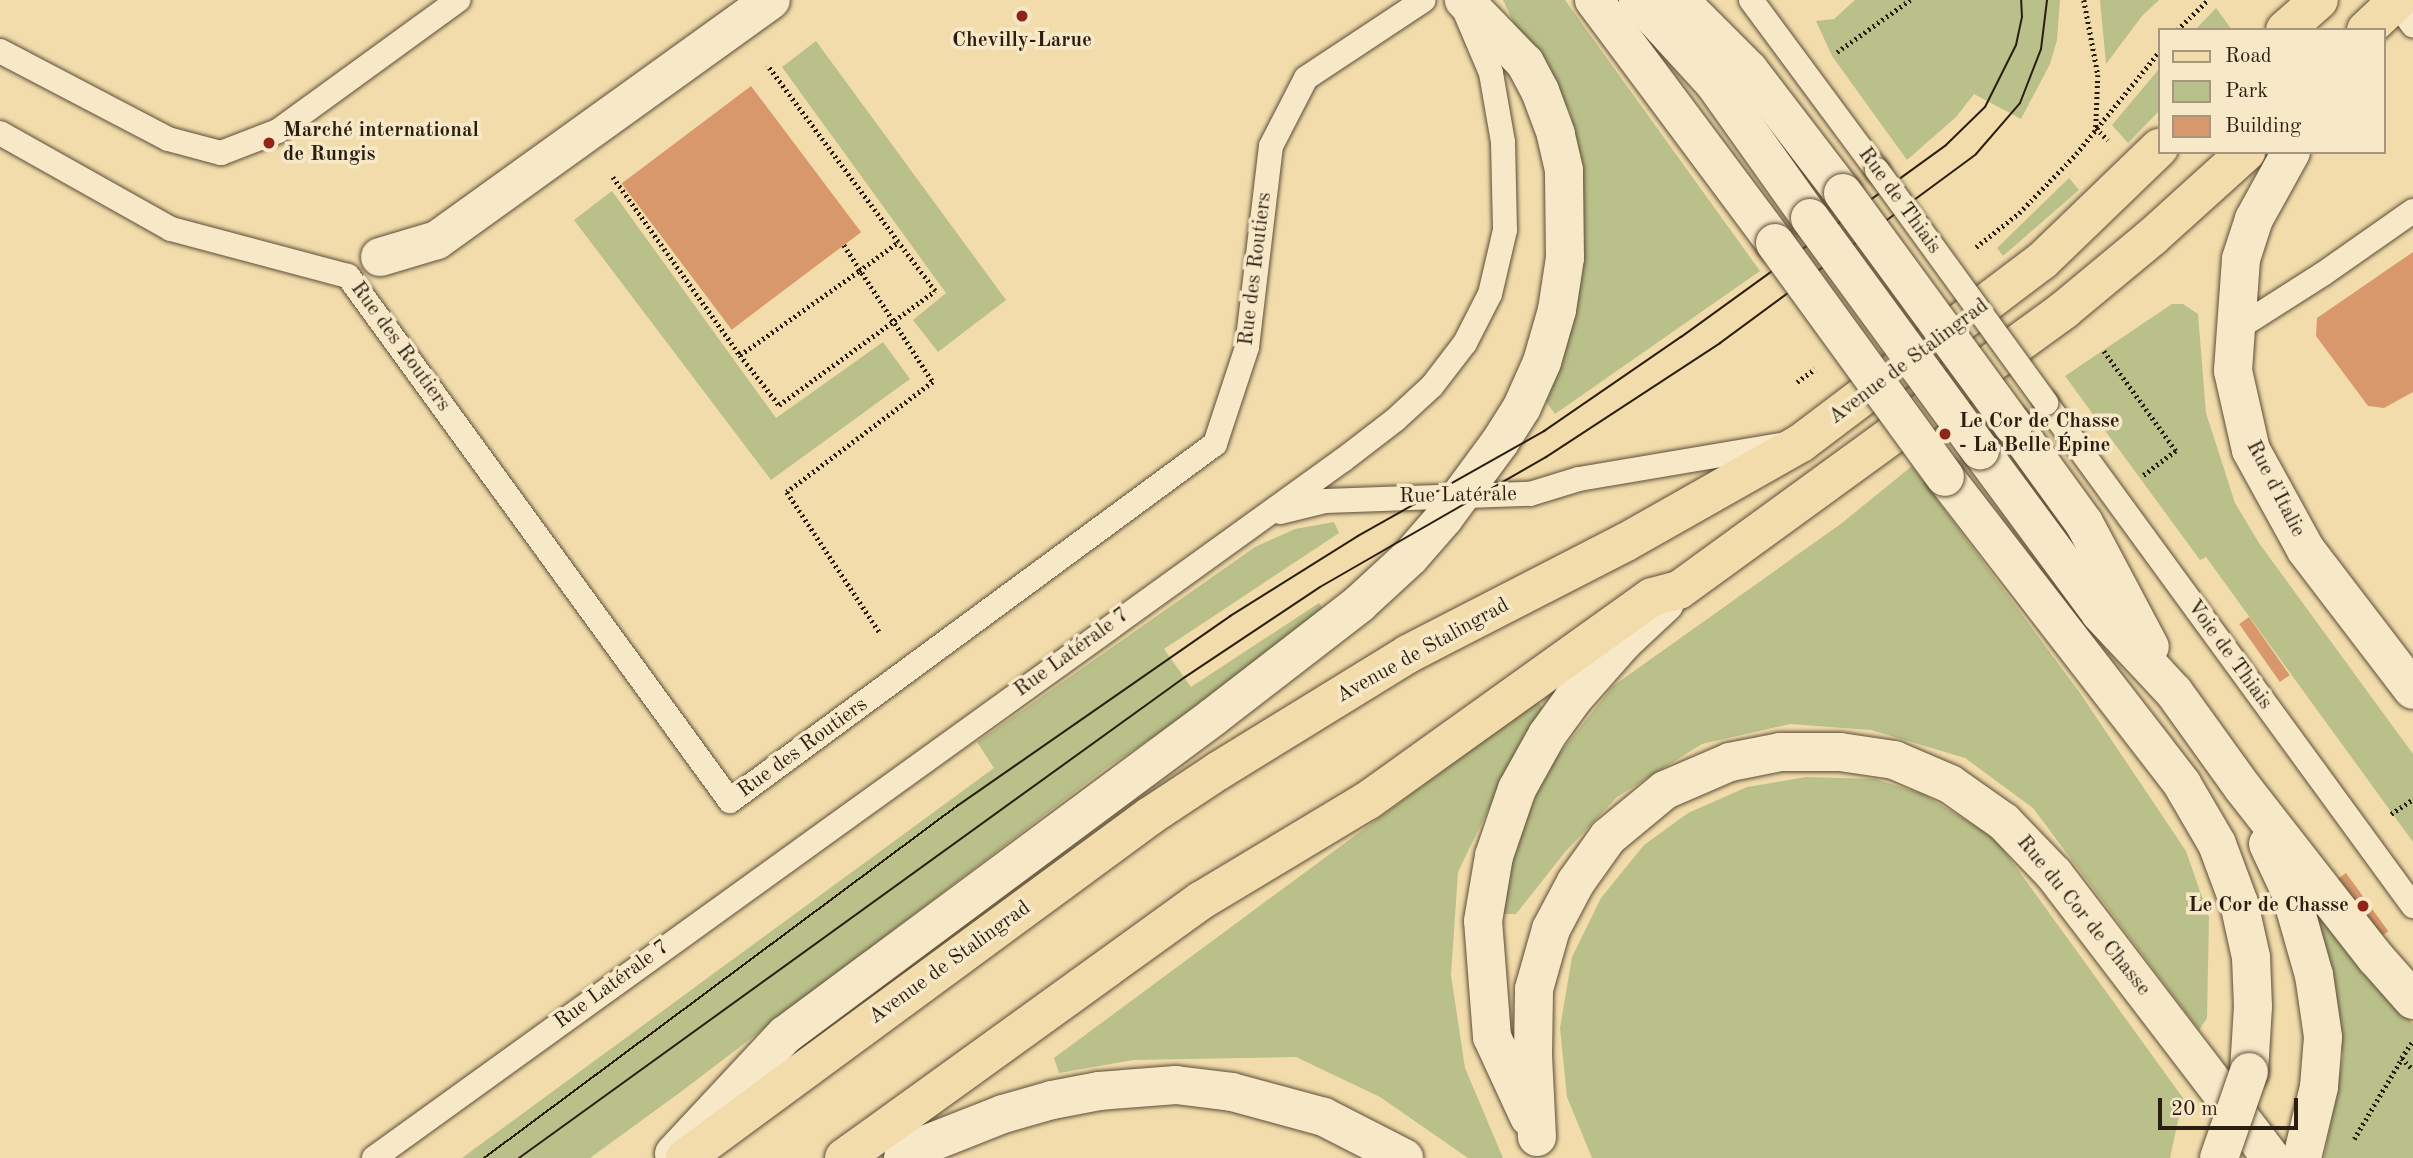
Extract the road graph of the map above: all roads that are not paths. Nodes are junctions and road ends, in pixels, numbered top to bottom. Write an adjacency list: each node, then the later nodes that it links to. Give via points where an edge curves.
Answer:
1 (458, 0): 14 (lane, via 278,131 221,153 168,139)
2 (771, 0): 20 (street, via 438,240)
3 (1424, 0): 15 (lane, Rue des Routiers, via 1306,78 1271,146 1247,347 1215,444 730,801 348,276 171,229)
4 (1458, 0): 25 (lane, Rue Latérale 7, via 1491,73 1503,142 1505,230 1490,294 1465,344 1432,386 1364,444)
5 (1464, 0): 24 (street, via 1525,63 1540,92 1559,146 1567,213 1557,310 1542,362 1522,407)
6 (1594, 0): 40 (street, bridge, via 1945,477 2182,784 2217,844 2239,903 2251,957 2253,1006 2249,1072)
7 (1639, 0): 28 (street, bridge, via 1713,83 2100,612)
8 (1679, 0): 28 (street, bridge, via 1749,70 2014,425 2084,523)
9 (1751, 0): 22 (lane, Rue de Thiais, bridge)
10 (2319, 0): 12 (main road)
11 (2402, 9): 13 (main road)
12 (2287, 28)
13 (2369, 28)
14 (0, 51)
15 (0, 133)
16 (2158, 149): 23 (main road, Avenue de Stalingrad, via 2042,261)
17 (2244, 154): 26 (main road, via 2064,310)
18 (2284, 165): 21 (street, Rue d'Italie, via 2254,219 2241,259)
19 (2413, 211): 21 (lane)
20 (380, 257)
21 (2235, 330): 27 (street, Rue d'Italie, via 2233,371 2251,450 2306,550)
22 (2046, 403): 30 (lane, Voie de Thiais)
23 (1801, 443): 24 (lane, Rue Latérale, via 1579,479 1531,494); 36 (main road, Avenue de Stalingrad, via 1615,548 1408,654 1218,771 1150,816)
24 (1460, 496): 25 (lane, Rue Latérale, via 1325,500 1298,505); 35 (street, via 1410,557 1359,604 785,1035)
25 (1242, 530): 34 (lane, Rue Latérale 7)
26 (1679, 590): 32 (street, Rue du Cor de Chasse, via 1623,642 1547,735 1517,789 1494,856 1483,921 1492,1037); 37 (main road, via 1652,597 1367,801 1202,900)
27 (2413, 690)
28 (2174, 692): 29 (street)
29 (2243, 788): 31 (street); 33 (street, via 2290,891 2314,975 2323,1037 2319,1087)
30 (2413, 906)
31 (2413, 1000)
32 (1542, 1147): 41 (street, Rue du Cor de Chasse, via 1533,1055 1534,989 1551,929 1576,882 1608,837 1665,790 1730,762 1780,752 1840,752 1894,760 1950,784 2004,822 2054,874)
33 (2305, 1151)
34 (374, 1158)
35 (670, 1158)
36 (685, 1158)
37 (844, 1158)
38 (903, 1158): 39 (street, via 1003,1114 1052,1100 1176,1084 1232,1092 1324,1117)
39 (1404, 1158)
40 (2219, 1158)
41 (2271, 1158)

